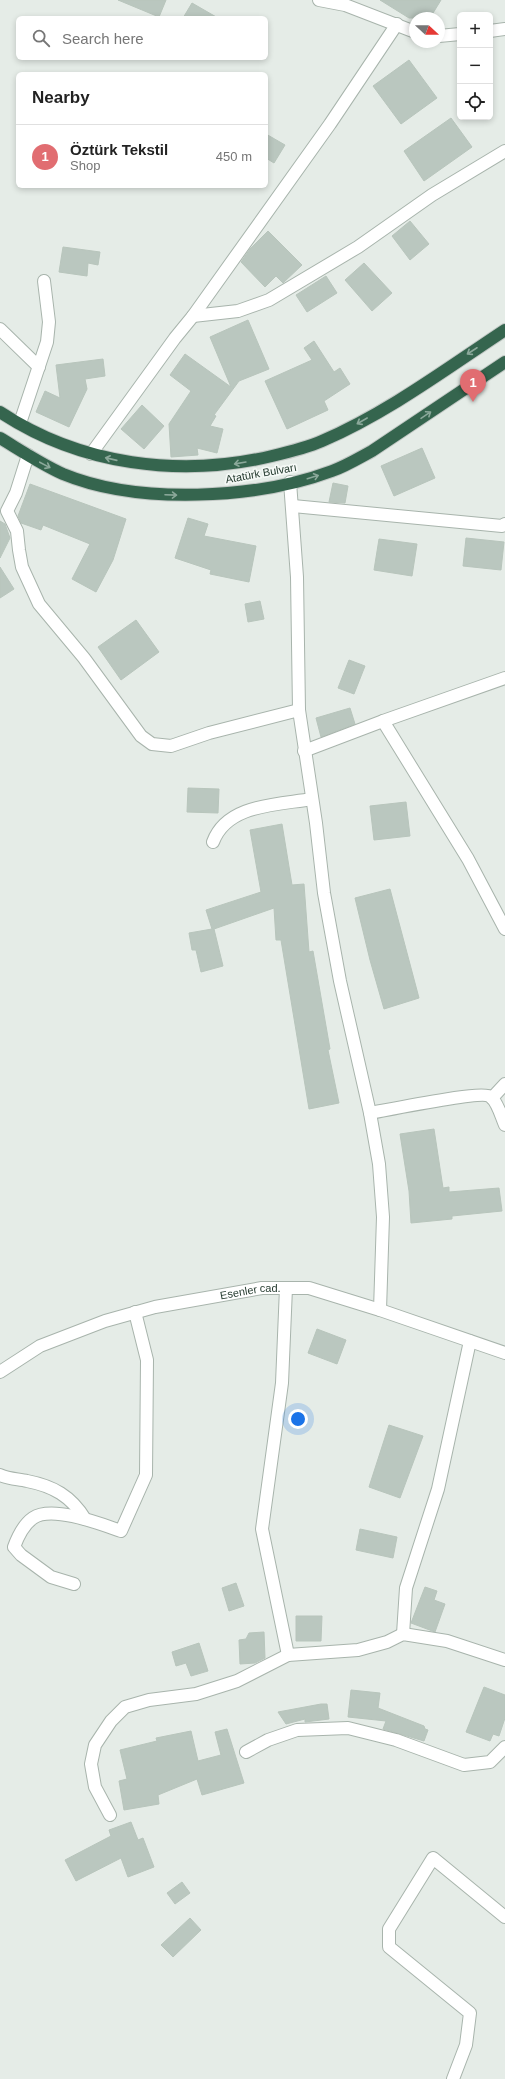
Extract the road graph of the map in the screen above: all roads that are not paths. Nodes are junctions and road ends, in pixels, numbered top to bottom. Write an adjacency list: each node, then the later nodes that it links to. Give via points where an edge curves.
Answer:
1 (319, 0): 2 (street, via 345,5)
2 (397, 24): 3 (street); 10 (street, via 330,124)
3 (409, 29)
4 (505, 29): 5 (street)
5 (493, 31)
6 (457, 34): 7 (street)
7 (445, 35)
8 (505, 151): 10 (street, via 432,195 358,248 270,300 238,311)
9 (44, 281): 14 (street, via 47,342)
10 (193, 316): 18 (street)
11 (0, 329): 14 (street)
12 (505, 330): 18 (highway, Atatürk Bulvarı, one-way to 18, via 355,425 320,442 290,452 234,464 200,467 165,466)
13 (505, 362): 20 (highway, Atatürk Bulvarı, one-way to 13, via 332,471 372,451)
14 (39, 367): 16 (street)
15 (0, 412): 16 (highway, Atatürk Bulvarı)
16 (20, 424): 18 (highway, Atatürk Bulvarı, via 76,450)
17 (0, 438): 19 (highway, Atatürk Bulvarı)
18 (91, 454)
19 (28, 455): 20 (highway, Atatürk Bulvarı, one-way to 20, via 80,480 156,494 219,494); 24 (street, via 16,493 7,511 17,531 22,566 38,604 84,658 141,736 152,744 171,746 209,733)
20 (290, 482): 21 (street)
21 (293, 506): 22 (street); 24 (street)
22 (504, 525)
23 (505, 678): 25 (street)
24 (299, 710): 26 (street)
25 (383, 721): 26 (street); 29 (street, via 468,859)
26 (304, 751): 27 (street)
27 (312, 799): 28 (street, via 245,810 226,821 216,832); 32 (street, via 324,893 340,981)
28 (213, 842)
29 (505, 929)
30 (505, 1084): 31 (street)
31 (492, 1098): 32 (street, via 487,1095 469,1096); 33 (street)
32 (370, 1113): 35 (street, via 379,1164 383,1218)
33 (505, 1124)
34 (286, 1288): 35 (street, Esenler cad., via 309,1288); 36 (street, Esenler cad., via 262,1288); 44 (street, via 282,1383 262,1529)
35 (380, 1310): 37 (street, Esenler cad.)
36 (135, 1312): 39 (street, Esenler cad., via 40,1346); 41 (street, via 147,1360 146,1475 121,1531)
37 (470, 1341): 38 (street, Esenler cad.); 43 (street, via 438,1489 406,1588)
38 (505, 1353)
39 (0, 1372)
40 (0, 1475): 41 (street, via 34,1482 65,1494)
41 (85, 1519): 42 (street, via 73,1515 34,1517 20,1532 14,1547 51,1577)
42 (74, 1584)
43 (403, 1634): 44 (street, via 387,1642 358,1650); 45 (street, via 447,1641)
44 (288, 1655): 48 (street, via 237,1681 196,1694 149,1700 125,1707 111,1721 96,1745 91,1764 95,1787)
45 (505, 1660)
46 (505, 1747): 47 (street, via 490,1762 464,1765 396,1740 348,1728 297,1730 268,1740)
47 (246, 1752)
48 (110, 1815)
49 (505, 1917): 50 (street, via 433,1858 389,1928 389,1947 470,2013 466,2045)
50 (453, 2079)

